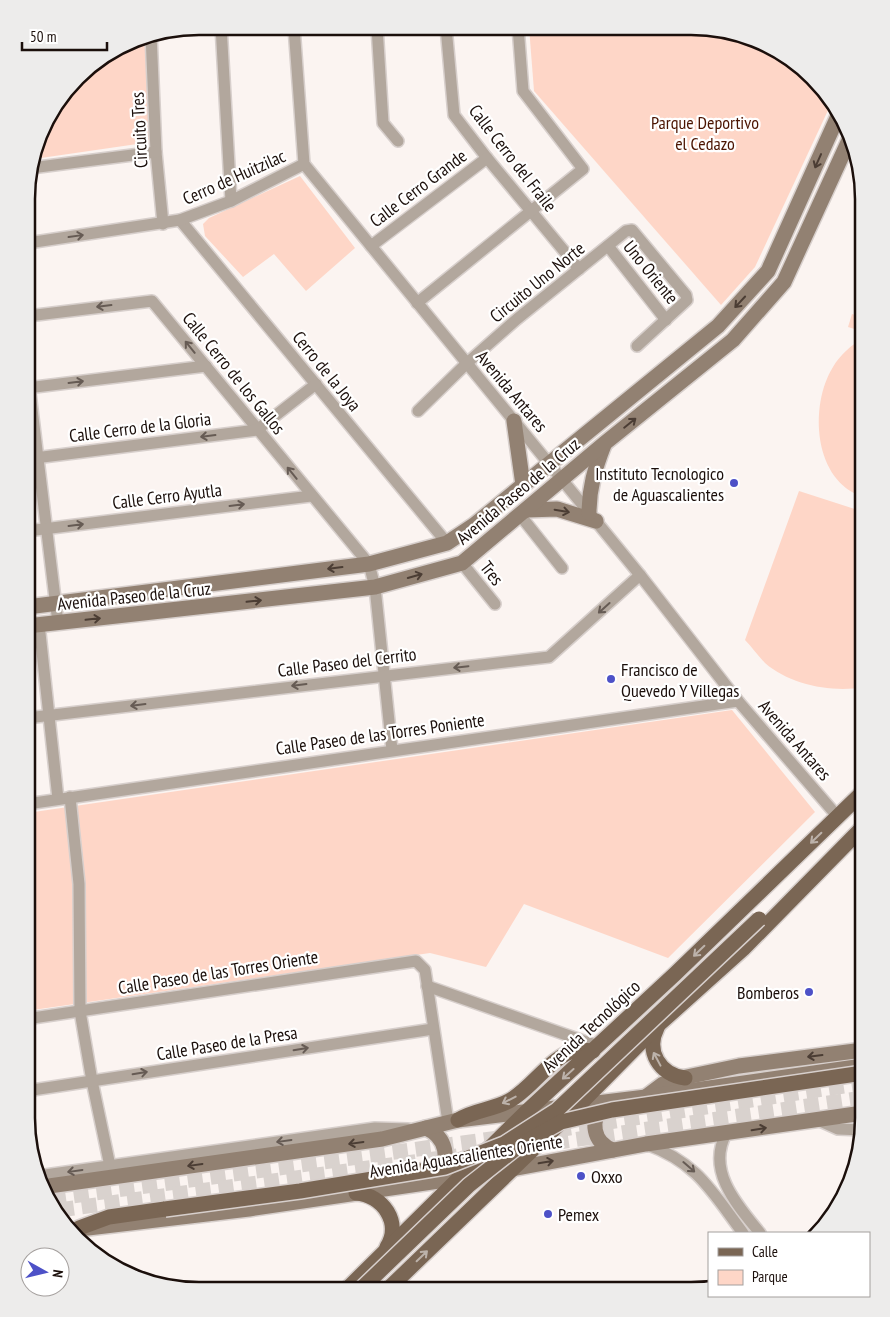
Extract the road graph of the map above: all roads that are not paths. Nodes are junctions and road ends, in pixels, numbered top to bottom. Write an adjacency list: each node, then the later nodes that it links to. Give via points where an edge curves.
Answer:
1 (222, 35): 14 (street)
2 (295, 35): 12 (street)
3 (378, 35): 8 (street, via 383,123)
4 (447, 35): 11 (street, Calle Cerro del Fraile, via 454,115)
5 (519, 35): 15 (street, via 523,91 583,169)
6 (151, 43): 10 (street, Circuito Tres)
7 (836, 122): 36 (main road, Avenida Paseo de la Cruz, one-way to 36, via 768,271 718,326)
8 (398, 141)
9 (846, 147): 34 (main road, Avenida Paseo de la Cruz, one-way to 9, via 733,340 784,282)
10 (156, 152): 13 (street); 17 (street, Circuito Tres)
11 (487, 158): 15 (street, Calle Cerro del Fraile); 20 (street, Calle Cerro Grande)
12 (304, 164): 14 (street, Cerro de Huitzilac); 20 (street, Avenida Antares)
13 (39, 167)
14 (231, 200): 16 (street, Cerro de Huitzilac)
15 (532, 212): 22 (street, Calle Cerro del Fraile); 23 (street)
16 (180, 220): 17 (street, Cerro de Huitzilac); 29 (street, Cerro de la Joya)
17 (163, 224): 19 (street, Cerro de Huitzilac, one-way to 17)
18 (632, 230): 21 (street, Circuito Uno Norte); 25 (street, Uno Oriente, via 688,300)
19 (35, 242)
20 (371, 246): 23 (street, Avenida Antares)
21 (608, 246): 22 (street, Circuito Uno Norte); 25 (street, Uno Oriente)
22 (579, 269): 27 (street, Circuito Uno Norte)
23 (417, 303): 27 (street, Avenida Antares)
24 (35, 315): 28 (street, Calle Cerro de los Gallos, one-way to 24, via 152,301)
25 (666, 320): 26 (street, Uno Oriente)
26 (637, 346)
27 (466, 364): 31 (street, Circuito Uno Norte); 32 (street, Avenida Antares)
28 (206, 366): 30 (street, one-way to 28); 33 (street, Calle Cerro de los Gallos)
29 (316, 384): 33 (street); 45 (street, Cerro de la Joya)
30 (35, 387)
31 (418, 411)
32 (514, 421): 36 (street, Avenida Antares); 39 (main road)
33 (257, 430): 35 (street, Calle Cerro de la Gloria, one-way to 35); 40 (street, Calle Cerro de los Gallos, one-way to 33)
34 (605, 443): 38 (main road, Avenida Paseo de la Cruz); 42 (main road, via 589,492)
35 (35, 459)
36 (548, 463): 38 (street, Avenida Antares); 39 (main road, Avenida Paseo de la Cruz)
37 (35, 469): 43 (street)
38 (562, 480): 41 (main road, Avenida Paseo de la Cruz); 42 (street, Avenida Antares)
39 (522, 485): 45 (main road, Avenida Paseo de la Cruz, via 474,525)
40 (311, 496): 43 (street, Calle Cerro Ayutla, one-way to 40); 47 (street, Calle Cerro de los Gallos)
41 (524, 512): 42 (main road, one-way to 42, via 557,509); 46 (main road, Avenida Paseo de la Cruz); 48 (street)
42 (593, 517): 49 (street, Avenida Antares)
43 (47, 528): 44 (street, Calle Cerro Ayutla); 51 (street)
44 (35, 530)
45 (447, 542): 47 (main road, Avenida Paseo de la Cruz)
46 (462, 563): 50 (main road, Avenida Paseo de la Cruz, one-way to 46); 52 (street, Tres)
47 (369, 564): 50 (street); 51 (main road, Avenida Paseo de la Cruz, one-way to 51)
48 (562, 568)
49 (640, 575): 57 (street, Calle Paseo del Cerrito, one-way to 57, via 549,657); 58 (street, Avenida Antares)
50 (375, 587): 54 (main road, Avenida Paseo de la Cruz, one-way to 50); 57 (street)
51 (56, 603): 53 (main road, Avenida Paseo de la Cruz); 54 (street)
52 (495, 604)
53 (35, 606)
54 (58, 623): 55 (main road, Avenida Paseo de la Cruz)
55 (35, 625)
56 (35, 636): 59 (street)
57 (384, 675): 59 (street, Calle Paseo del Cerrito, one-way to 59); 61 (street)
58 (738, 700): 61 (street, Calle Paseo de las Torres Poniente); 66 (street, Avenida Antares)
59 (49, 716): 60 (street, Calle Paseo del Cerrito); 63 (street)
60 (35, 717)
61 (392, 750): 62 (street, Calle Paseo de las Torres Poniente)
62 (70, 797): 63 (street, Calle Paseo de las Torres Poniente); 70 (street, via 79,884)
63 (58, 799): 65 (street, Calle Paseo de las Torres Poniente)
64 (855, 801): 66 (main road, Avenida Tecnológico)
65 (35, 803)
66 (838, 817): 74 (main road, Avenida Tecnológico, one-way to 74)
67 (855, 835): 68 (main road)
68 (834, 856): 72 (main road, via 743,949); 100 (main road, bridge, via 819,860 557,1110 504,1144 445,1168 109,1217)
69 (427, 986): 70 (street, Calle Paseo de las Torres Oriente, via 425,970 416,961); 73 (street); 74 (street)
70 (80, 1011): 71 (street, Calle Paseo de las Torres Oriente); 79 (street)
71 (35, 1018)
72 (657, 1026): 78 (main road, one-way to 72, via 671,1074 656,1060 652,1040); 83 (main road)
73 (433, 1029): 79 (street, Calle Paseo de la Presa, one-way to 73); 87 (street)
74 (596, 1049): 84 (main road, Avenida Tecnológico, one-way to 84); 87 (main road, one-way to 87, via 578,1050 560,1059 516,1097)
75 (855, 1051): 78 (main road, Avenida Aguascalientes Oriente, one-way to 78, via 738,1066)
76 (855, 1067): 81 (main road, Avenida Aguascalientes Oriente)
77 (855, 1074): 106 (main road, bridge, via 612,1110 561,1122 520,1145 469,1185)
78 (685, 1078): 81 (main road, Avenida Aguascalientes Oriente, via 664,1084)
79 (92, 1081): 80 (street, Calle Paseo de la Presa); 93 (street)
80 (35, 1090)
81 (646, 1097): 82 (main road, Avenida Aguascalientes Oriente)
82 (609, 1101): 83 (main road, Avenida Aguascalientes Oriente); 92 (main road, via 597,1113 594,1124 599,1141)
83 (579, 1105): 84 (main road, Avenida Aguascalientes Oriente); 94 (main road)
84 (524, 1114): 87 (main road, Avenida Aguascalientes Oriente); 96 (main road, Avenida Tecnológico)
85 (855, 1114): 86 (main road, Avenida Aguascalientes Oriente)
86 (818, 1120): 89 (street, via 838,1129); 90 (main road, Avenida Aguascalientes Oriente, one-way to 86)
87 (453, 1121): 88 (main road, Avenida Aguascalientes Oriente)
88 (423, 1128): 93 (street, Avenida Aguascalientes Oriente, one-way to 93, via 375,1128); 97 (main road, via 437,1135 446,1152 442,1170); 98 (main road, Avenida Aguascalientes Oriente, one-way to 98, via 382,1139)
89 (855, 1130)
90 (726, 1134): 91 (main road, Avenida Aguascalientes Oriente); 103 (street, via 720,1156 729,1194)
91 (646, 1144): 92 (main road, Avenida Aguascalientes Oriente); 102 (street, one-way to 102, via 665,1151 694,1171)
92 (614, 1150): 94 (main road, Avenida Aguascalientes Oriente, one-way to 92)
93 (110, 1166): 95 (street, Avenida Aguascalientes Oriente, one-way to 95)
94 (511, 1169): 96 (main road, Avenida Aguascalientes Oriente); 107 (main road, one-way to 94)
95 (46, 1175)
96 (462, 1177): 97 (main road, Avenida Aguascalientes Oriente); 104 (main road, Avenida Tecnológico)
97 (429, 1182): 99 (main road, Avenida Aguascalientes Oriente)
98 (50, 1186)
99 (356, 1193): 101 (main road, Avenida Aguascalientes Oriente); 104 (main road, via 377,1199 390,1216 391,1238)
100 (78, 1229)
101 (78, 1229)
102 (742, 1232)
103 (759, 1232)
104 (385, 1250): 105 (main road, Avenida Tecnológico)
105 (354, 1282)
106 (368, 1282)
107 (395, 1282)

